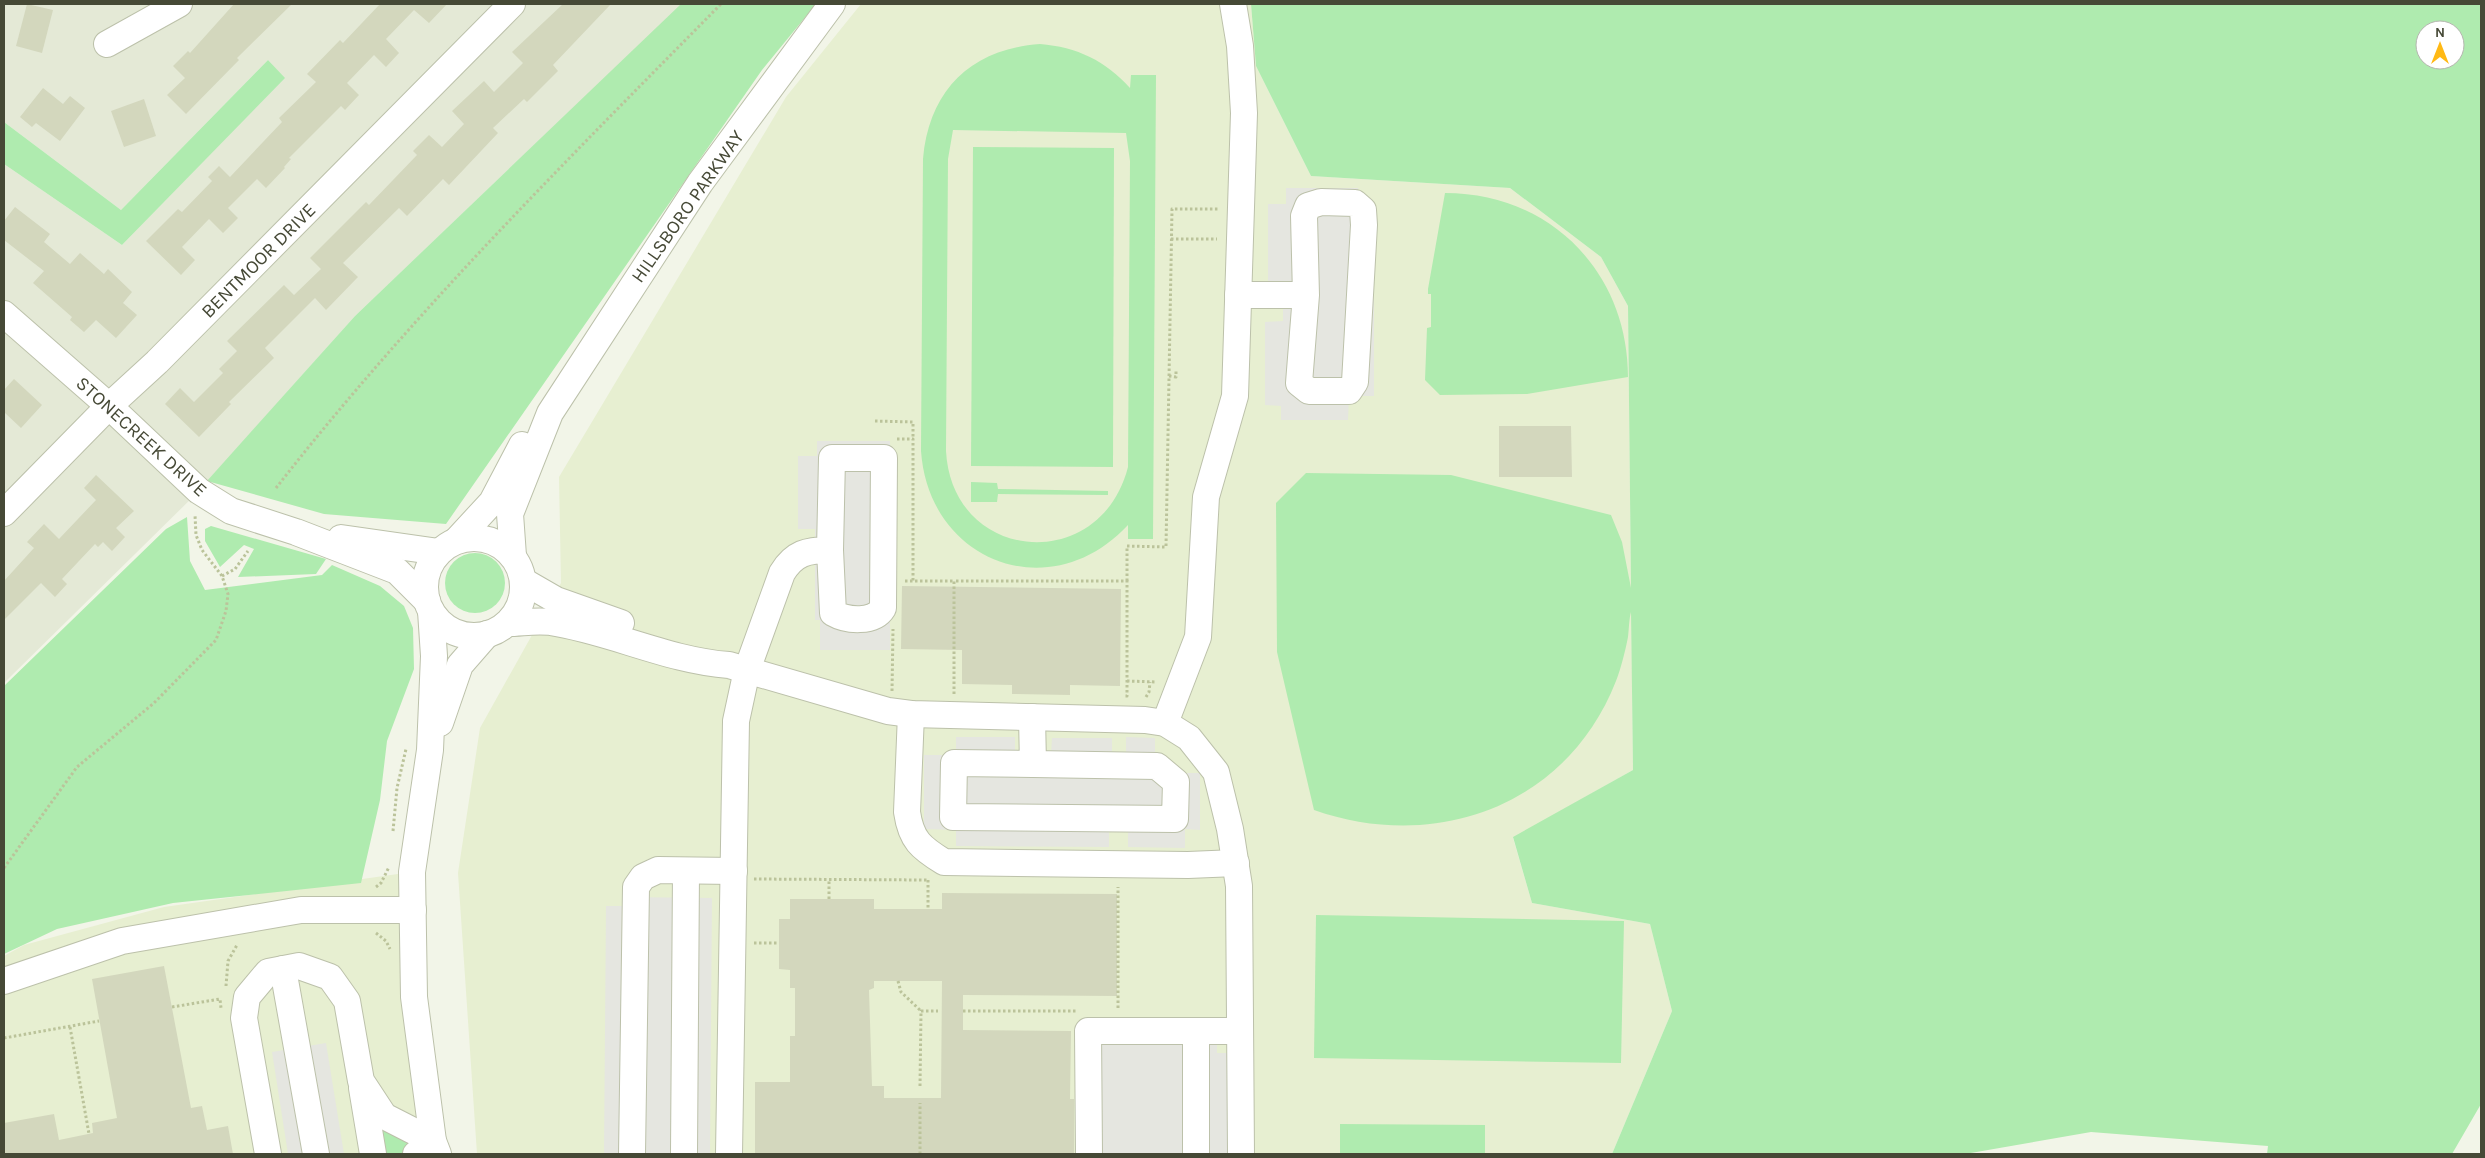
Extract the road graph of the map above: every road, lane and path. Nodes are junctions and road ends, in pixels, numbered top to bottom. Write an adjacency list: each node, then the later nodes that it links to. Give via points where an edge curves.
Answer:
1 (179, 4): 6 (street)
2 (512, 4): 15 (street, BENTMOOR DRIVE, via 157,362)
3 (721, 4): 20 (path, via 512,216 317,436)
4 (832, 4): 16 (street, HILLSBORO PARKWAY, via 700,183)
5 (1233, 4): 7 (street, via 1240,46 1244,113)
6 (107, 44)
7 (1241, 210): 8 (street); 9 (path, via 1172,209)
8 (1240, 238): 9 (path); 10 (street)
9 (1171, 239): 14 (path)
10 (1238, 295): 11 (street); 42 (street, via 1235,396 1206,497 1198,637)
11 (1306, 295): 11 (street, via 1304,216 1308,206 1321,202 1355,203 1363,210 1364,225 1355,382 1349,391 1309,391 1299,384)
12 (4, 314): 15 (street, STONECREEK DRIVE)
13 (1176, 371): 14 (path, via 1176,377)
14 (1169, 376): 33 (path, via 1166,547 1127,546)
15 (109, 406): 22 (street, BENTMOOR DRIVE); 23 (street, STONECREEK DRIVE, via 199,491 231,511)
16 (550, 413): 24 (street, HILLSBORO PARKWAY, via 531,428 492,502); 27 (street, HILLSBORO PARKWAY, via 510,514)
17 (876, 421): 19 (path, via 913,422)
18 (894, 439): 19 (path)
19 (913, 439): 31 (path)
20 (276, 488)
21 (195, 510): 28 (path, via 196,534 202,550)
22 (4, 513)
23 (296, 532): 24 (street, STONECREEK DRIVE); 34 (street, STONECREEK DRIVE, via 397,571)
24 (448, 546): 27 (street, via 472,538 487,539); 34 (street, via 426,575)
25 (830, 550): 25 (street, via 833,613 840,617 872,618 878,615 883,608 884,458 832,458); 37 (street, via 800,553 790,561)
26 (248, 551): 28 (path, via 235,569)
27 (513, 556): 29 (street)
28 (222, 576): 46 (path, via 228,594 226,611 210,649 154,703 77,767)
29 (523, 581): 35 (street); 36 (street, via 520,604)
30 (898, 581): 31 (path)
31 (913, 581): 32 (path)
32 (954, 581): 33 (path); 39 (path)
33 (1127, 581): 38 (path, via 1127,696)
34 (429, 606): 36 (street, via 441,624 455,632 471,636); 43 (street, via 434,656)
35 (552, 611): 36 (street); 37 (street, via 603,633)
36 (497, 628): 43 (street, via 460,665)
37 (738, 668): 40 (street, via 888,711); 48 (street, via 736,721)
38 (1120, 696)
39 (954, 702)
40 (911, 714): 41 (street); 45 (street, via 909,826 924,850 944,862 1188,865)
41 (1032, 717): 42 (street); 44 (street)
42 (1165, 723): 45 (street, via 1189,738 1216,772)
43 (430, 750): 54 (street, via 412,872)
44 (1033, 764): 44 (street, via 954,763 953,817 1175,819 1176,782 1157,766)
45 (1236, 862): 65 (street, via 1239,886)
46 (4, 868)
47 (686, 871): 48 (street); 75 (street, via 658,870 643,877 636,887); 76 (street)
48 (740, 875): 49 (path); 77 (street)
49 (829, 879): 50 (path); 52 (path)
50 (928, 880): 51 (path); 53 (path)
51 (934, 880)
52 (828, 899)
53 (928, 909)
54 (413, 910): 56 (street, via 301,910 122,941); 71 (street, via 414,996)
55 (283, 969): 67 (street, via 299,966 330,977 347,1001); 72 (street, via 268,972 247,997 244,1018); 73 (street)
56 (4, 980)
57 (898, 981): 59 (path, via 901,992)
58 (172, 1007): 61 (path, via 220,999)
59 (921, 1011): 60 (path); 68 (path)
60 (938, 1011)
61 (223, 1017)
62 (99, 1021): 63 (path)
63 (70, 1026): 66 (path); 70 (path)
64 (1196, 1031): 65 (street); 79 (street, via 1088,1031); 80 (street)
65 (1239, 1031): 81 (street)
66 (4, 1038)
67 (361, 1081): 71 (street, via 384,1116); 74 (street)
68 (920, 1086)
69 (920, 1103): 78 (path)
70 (89, 1134)
71 (429, 1150)
72 (268, 1154)
73 (316, 1154)
74 (374, 1154)
75 (632, 1154)
76 (684, 1154)
77 (729, 1154)
78 (920, 1154)
79 (1089, 1154)
80 (1196, 1154)
81 (1241, 1154)

